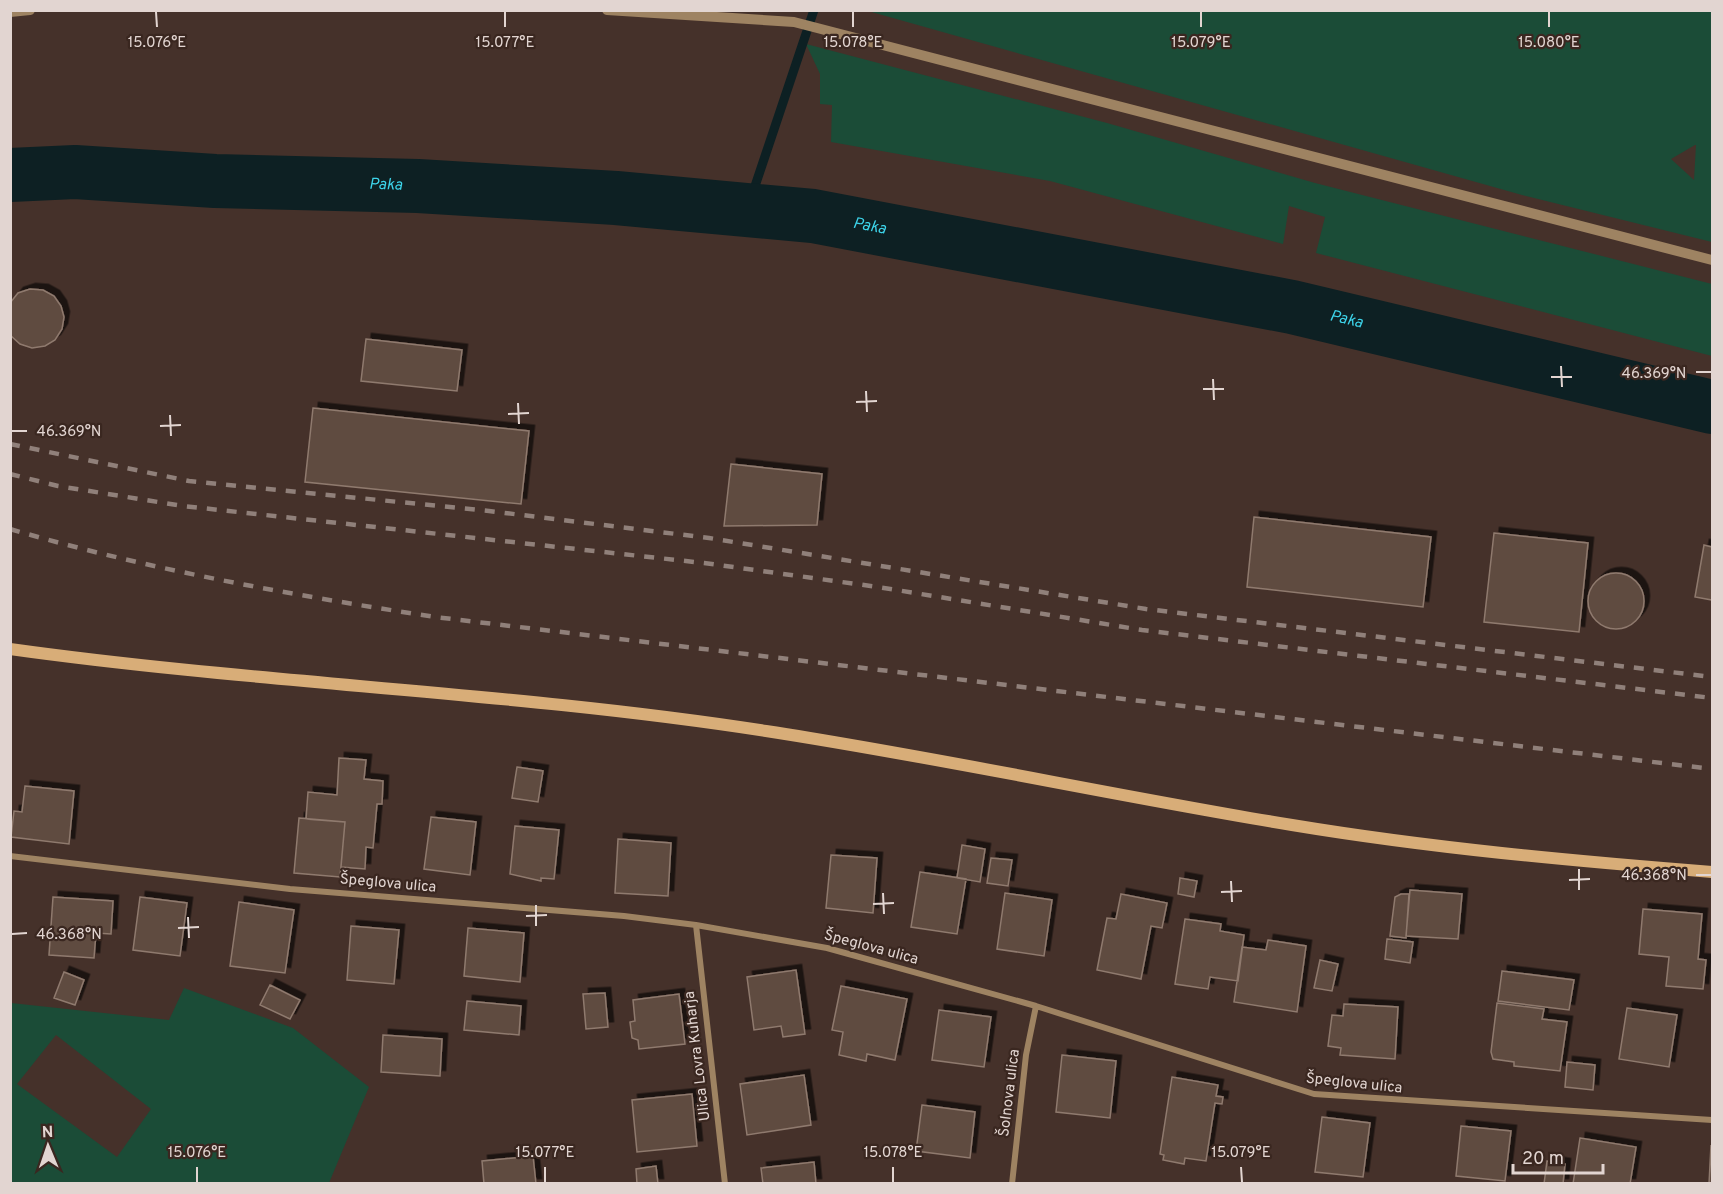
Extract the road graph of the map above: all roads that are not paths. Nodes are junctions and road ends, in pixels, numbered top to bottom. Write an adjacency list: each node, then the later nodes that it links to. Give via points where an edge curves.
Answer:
1 (30, 10): 3 (street)
2 (607, 10): 4 (street, via 794,22)
3 (10, 12)
4 (1713, 260)
5 (10, 650): 7 (main road, via 565,705 762,730 1420,844)
6 (10, 856): 8 (street, Špeglova ulica, via 290,888)
7 (1713, 872)
8 (696, 925): 9 (street, Špeglova ulica, via 828,948); 11 (street, Ulica Lovra Kuharja)
9 (1036, 1006): 10 (street, Špeglova ulica, via 1314,1094); 12 (street, Šolnova ulica, via 1026,1055)
10 (1713, 1119)
11 (725, 1184)
12 (1012, 1184)

